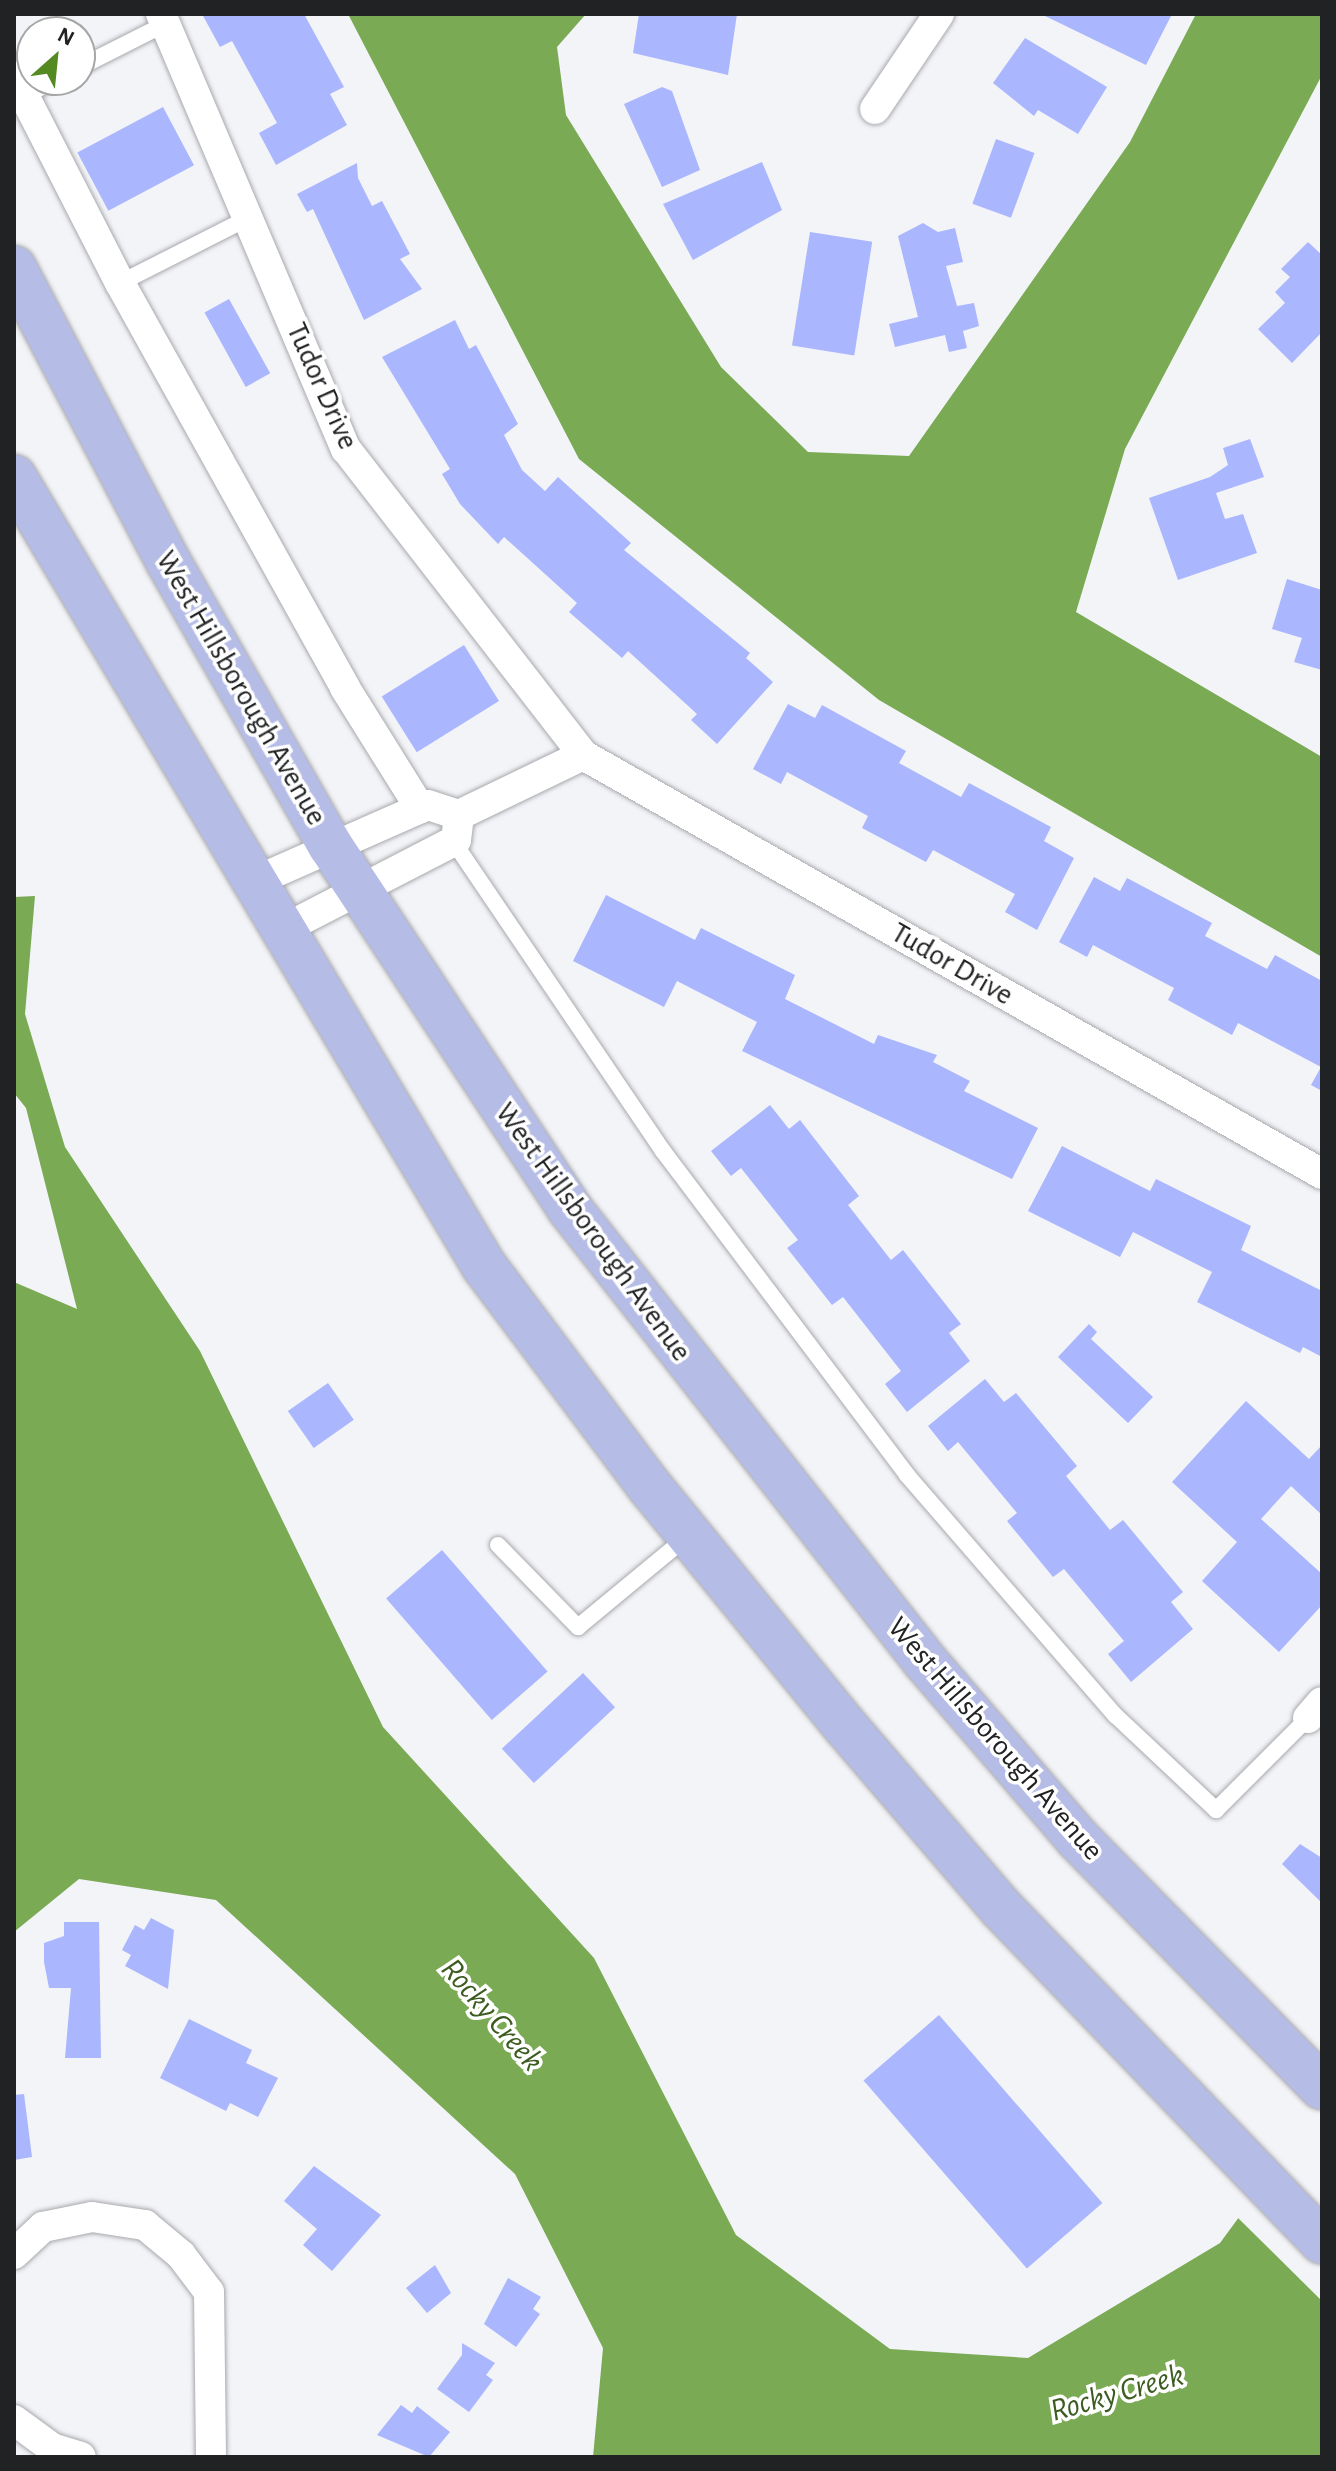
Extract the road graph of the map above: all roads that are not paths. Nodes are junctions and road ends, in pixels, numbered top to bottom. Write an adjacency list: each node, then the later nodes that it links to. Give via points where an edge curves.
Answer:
1 (939, 14): 5 (street)
2 (163, 19): 3 (lane); 6 (street, Tudor Drive)
3 (96, 58)
4 (24, 96): 8 (street)
5 (875, 109)
6 (248, 218): 8 (lane); 10 (street, Tudor Drive, via 346,449)
7 (14, 268): 13 (main road, West Hillsborough Avenue, via 169,563)
8 (120, 283): 11 (street, via 345,688)
9 (14, 477): 14 (main road)
10 (583, 755): 12 (street); 17 (street, Tudor Drive)
11 (420, 808): 12 (street); 13 (street)
12 (456, 828): 15 (street); 20 (lane, via 663,1151 907,1475 1115,1715 1216,1810)
13 (330, 845): 14 (street); 15 (main road, West Hillsborough Avenue)
14 (251, 883): 16 (main road)
15 (360, 891): 16 (street); 21 (main road, West Hillsborough Avenue, via 569,1208 732,1424 1078,1839)
16 (280, 931): 18 (main road, via 484,1266)
17 (1322, 1174)
18 (689, 1535): 19 (lane, via 578,1627); 22 (main road, via 1001,1908)
19 (498, 1545)
20 (1315, 1710)
21 (1322, 2087)
22 (1322, 2241)
23 (14, 2254): 26 (street, via 43,2227 92,2217 145,2225 181,2255 209,2292)
24 (14, 2420): 25 (street, via 52,2448)
25 (81, 2457)
26 (211, 2457)

